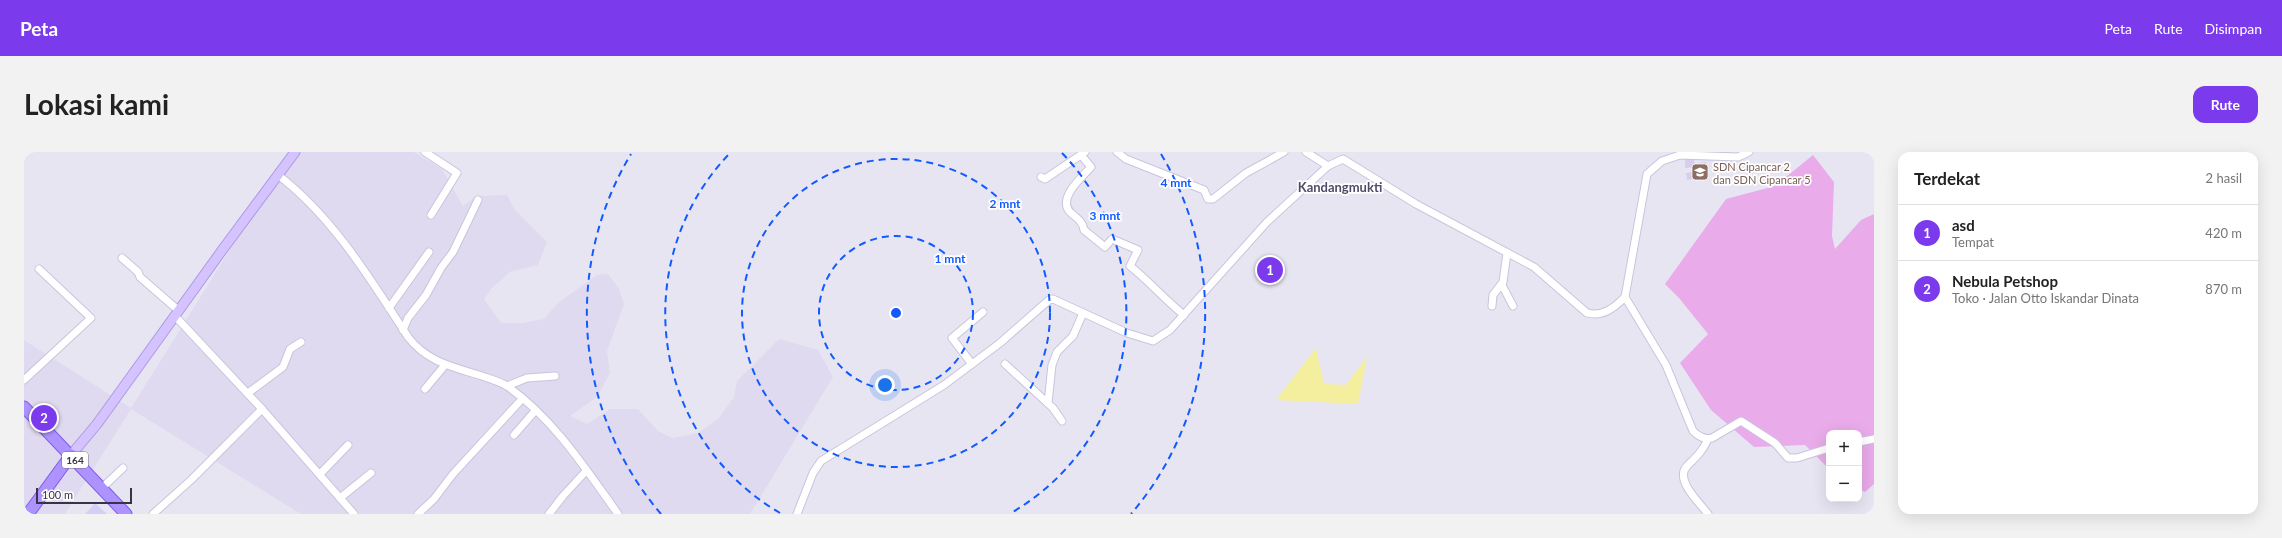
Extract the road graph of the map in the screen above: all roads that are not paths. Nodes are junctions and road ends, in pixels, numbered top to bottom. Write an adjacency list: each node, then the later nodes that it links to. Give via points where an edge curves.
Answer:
1 (295, 152): 9 (street)
2 (425, 152): 12 (street, via 457,173)
3 (1117, 152): 4 (street, via 1126,159 1204,190 1208,199 1213,199 1246,173)
4 (1284, 152)
5 (1306, 152): 8 (street)
6 (1749, 152): 18 (street, via 1738,157 1680,154 1662,161 1647,174)
7 (1083, 153): 10 (street, via 1044,179); 25 (street, via 1091,167 1070,193 1066,205 1068,210 1083,224 1084,230 1105,247 1112,239 1138,250 1130,266)
8 (1328, 166): 14 (street, via 1343,159 1349,161 1416,204); 25 (street, via 1267,222)
9 (278, 175): 21 (street, via 294,187 330,225); 23 (street)
10 (1041, 178)
11 (478, 200): 26 (street, via 453,252 408,318)
12 (431, 215)
13 (429, 252): 21 (street)
14 (1507, 253): 17 (street); 18 (street, via 1534,267 1587,313 1603,314)
15 (122, 258): 23 (street)
16 (39, 269): 32 (street, via 91,318)
17 (1502, 285): 19 (street, via 1493,295); 20 (street)
18 (1625, 297): 43 (street, via 1666,365 1693,432)
19 (1492, 306)
20 (1513, 306)
21 (389, 308): 26 (street)
22 (983, 312): 28 (street, via 952,338)
23 (177, 313): 35 (street); 48 (street, via 97,424)
24 (1083, 313): 25 (street, via 1127,333 1153,341 1170,330); 28 (street, via 1053,299 1049,300); 37 (street, via 1073,336 1057,352 1052,365)
25 (1184, 315)
26 (403, 330): 30 (street, via 424,354)
27 (301, 342): 35 (street, via 290,349 283,368)
28 (972, 364): 62 (street, via 923,398 821,461 813,473)
29 (1005, 364): 37 (street)
30 (445, 365): 33 (street); 34 (street)
31 (555, 376): 33 (street, via 528,378)
32 (24, 380)
33 (507, 386): 36 (street)
34 (425, 389)
35 (248, 393): 39 (street)
36 (522, 399): 40 (street); 59 (street)
37 (1048, 403): 41 (street)
38 (24, 407): 48 (main road, 164)
39 (262, 409): 52 (street); 57 (street)
40 (535, 411): 42 (street); 50 (street, via 565,441)
41 (1062, 421)
42 (514, 435)
43 (1708, 439): 47 (street, via 1741,421 1775,443 1788,458 1797,458); 63 (street, via 1703,451 1684,470 1683,477)
44 (1874, 439): 45 (street)
45 (1862, 441)
46 (348, 445): 52 (street)
47 (1826, 449)
48 (71, 455): 53 (main road, 164); 55 (main road)
49 (123, 468): 53 (street)
50 (586, 471): 60 (street); 61 (street)
51 (371, 473): 54 (street)
52 (320, 474): 54 (street)
53 (101, 489): 56 (main road, 164)
54 (340, 498): 58 (street)
55 (28, 514)
56 (126, 514)
57 (153, 514)
58 (354, 514)
59 (418, 514)
60 (549, 514)
61 (618, 514)
62 (797, 514)
63 (1708, 514)

